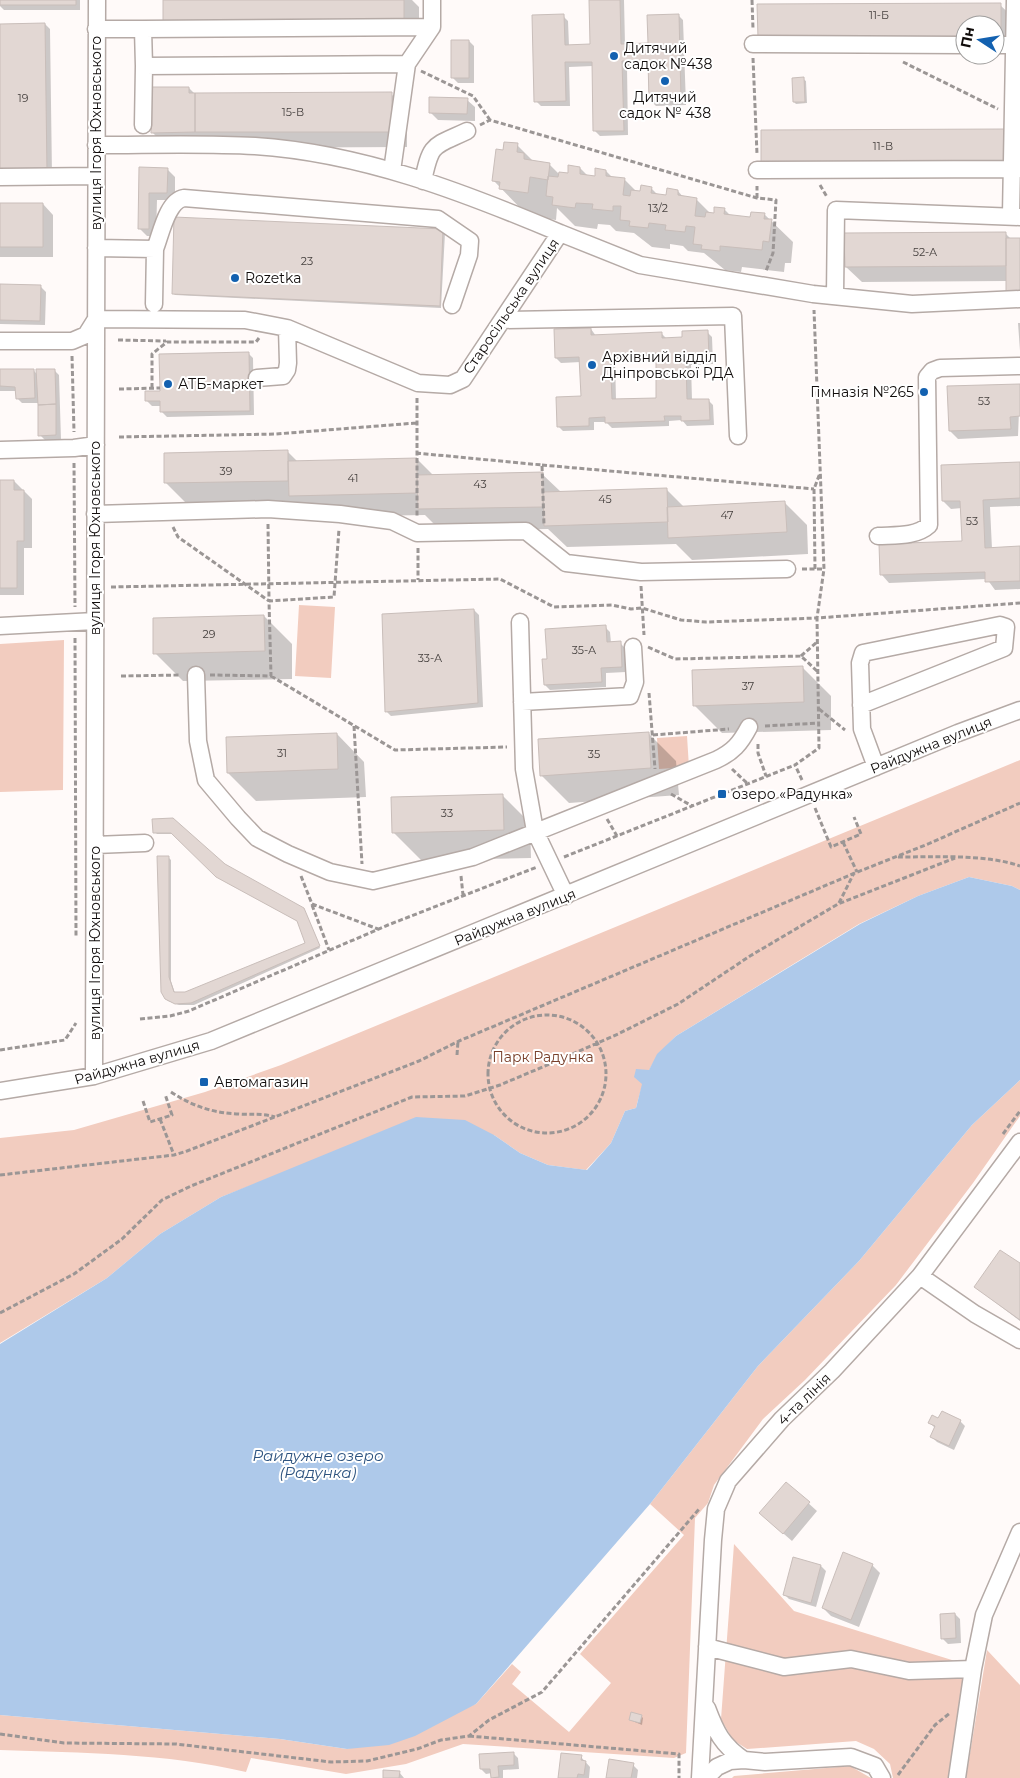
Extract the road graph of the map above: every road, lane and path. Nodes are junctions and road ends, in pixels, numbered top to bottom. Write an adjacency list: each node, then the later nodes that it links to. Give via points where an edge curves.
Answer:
1 (96, 0): 7 (street, вулиця Ігоря Юхновського)
2 (432, 0): 5 (street)
3 (752, 0): 9 (path)
4 (1015, 0): 6 (street)
5 (432, 27): 8 (street); 14 (street)
6 (1017, 27): 13 (street)
7 (96, 29): 8 (street); 20 (street, вулиця Ігоря Юхновського)
8 (144, 29): 15 (street)
9 (753, 44): 10 (street); 22 (path)
10 (886, 44): 11 (street); 16 (path, via 894,58)
11 (955, 44)
12 (1005, 45): 13 (street)
13 (1014, 45): 16 (street)
14 (407, 64): 15 (street); 17 (path, via 473,96); 21 (street)
15 (144, 66): 18 (street)
16 (1012, 116): 24 (street)
17 (490, 120): 19 (path); 33 (path, via 757,198 776,200 773,253)
18 (143, 125)
19 (467, 131): 27 (street, via 433,148 427,158)
20 (96, 145): 21 (street, via 256,146 328,156); 25 (street, вулиця Ігоря Юхновського)
21 (392, 170): 27 (street)
22 (758, 170): 23 (street)
23 (810, 170): 24 (street); 28 (path)
24 (1016, 170): 29 (street)
25 (96, 176): 26 (street); 31 (street, вулиця Ігоря Юхновського)
26 (0, 177)
27 (423, 181): 30 (street)
28 (836, 210): 29 (street); 35 (street)
29 (1015, 216)
30 (560, 232): 33 (street, Старосільська вулиця, via 640,265); 40 (street, Старосільська вулиця)
31 (96, 248): 32 (street); 39 (street, вулиця Ігоря Юхновського)
32 (155, 249): 37 (street); 38 (street, via 172,205 184,198 438,219 470,241 469,255)
33 (759, 285): 34 (street, Старосільська вулиця)
34 (813, 294): 35 (street, Старосільська вулиця); 61 (path)
35 (835, 296): 36 (street, Старосільська вулиця, via 912,304)
36 (1020, 299)
37 (154, 304)
38 (452, 305)
39 (96, 319): 41 (street, Старосільська вулиця, via 245,320); 45 (street, via 86,335); 46 (street, вулиця Ігоря Юхновського)
40 (502, 320): 49 (street, Старосільська вулиця, via 463,379 450,385); 54 (street, via 733,316)
41 (281, 327): 44 (path, via 256,342); 48 (street, via 287,370 283,376); 49 (street, Старосільська вулиця)
42 (118, 340): 44 (path)
43 (0, 341): 45 (street)
44 (167, 342): 51 (path, via 152,354)
45 (72, 347): 46 (street, via 86,348); 57 (path)
46 (96, 362): 56 (street, вулиця Ігоря Юхновського)
47 (1020, 366): 68 (street, via 940,368 932,371 926,384 929,524 923,531 913,534)
48 (256, 378)
49 (418, 383): 53 (path)
50 (119, 388): 51 (path)
51 (152, 388): 52 (path)
52 (160, 388)
53 (416, 423): 55 (path, via 276,434); 59 (path)
54 (738, 436)
55 (119, 437)
56 (96, 445): 57 (street); 65 (street, вулиця Ігоря Юхновського)
57 (74, 448): 58 (street); 81 (path)
58 (0, 450)
59 (416, 453): 60 (path); 67 (path)
60 (542, 464): 62 (path); 69 (path)
61 (821, 470): 62 (path); 71 (path)
62 (814, 489): 71 (path, via 815,569)
63 (268, 509): 64 (street); 66 (street); 75 (path)
64 (166, 512): 65 (street); 74 (path, via 178,537)
65 (95, 514): 76 (street, вулиця Ігоря Юхновського)
66 (340, 514): 67 (street, via 392,521); 73 (path)
67 (418, 532): 69 (street, via 526,531); 72 (path)
68 (878, 536)
69 (544, 546): 70 (street, via 566,563 641,572)
70 (787, 569)
71 (824, 569): 78 (path, via 817,618 706,622 681,620)
72 (418, 580): 73 (path); 78 (path, via 500,579 554,607 612,605)
73 (336, 582): 75 (path); 77 (path, via 334,597)
74 (243, 583): 75 (path); 76 (path); 77 (path)
75 (268, 583): 77 (path)
76 (95, 587): 79 (street, вулиця Ігоря Юхновського)
77 (268, 601): 89 (path)
78 (642, 608): 84 (path)
79 (95, 621): 81 (street); 112 (street, вулиця Ігоря Юхновського)
80 (520, 622): 91 (street)
81 (75, 623): 82 (street); 124 (path)
82 (0, 626)
83 (818, 642): 85 (path)
84 (641, 650): 85 (path, via 675,659); 91 (street, via 630,696)
85 (801, 656): 86 (path)
86 (818, 672)
87 (196, 675): 88 (path); 89 (path); 113 (street, via 198,741 206,780 257,838)
88 (121, 676)
89 (271, 676): 96 (path)
90 (648, 686): 99 (path)
91 (522, 702): 100 (street)
92 (861, 705): 92 (street, via 860,663 863,653 1000,625 1006,627 1004,648); 102 (street, via 862,729)
93 (819, 708): 98 (path)
94 (1020, 710): 102 (street, Райдужна вулиця)
95 (819, 724): 97 (path)
96 (354, 725): 100 (path, via 395,750); 119 (path)
97 (753, 727): 99 (path); 103 (path); 104 (street, via 731,752)
98 (850, 734)
99 (653, 735): 104 (path)
100 (523, 746): 108 (street)
101 (795, 765): 103 (path)
102 (876, 767): 120 (street, Райдужна вулиця)
103 (766, 776): 106 (path)
104 (656, 784): 106 (path); 108 (street)
105 (1020, 803): 114 (path)
106 (692, 806): 116 (path)
107 (854, 816): 110 (path, via 861,834)
108 (535, 831): 116 (street); 119 (street, via 473,857 373,881)
109 (825, 835): 110 (path, via 830,847)
110 (843, 842): 118 (path)
111 (145, 843): 112 (street)
112 (95, 845): 134 (street, вулиця Ігоря Юхновського)
113 (293, 856): 119 (street, via 330,872); 121 (path)
114 (895, 857): 115 (path); 118 (path)
115 (955, 858): 117 (path); 122 (path)
116 (550, 862): 120 (street); 123 (path)
117 (1020, 866)
118 (856, 872): 122 (path); 127 (path)
119 (362, 879)
120 (566, 896): 134 (street, Райдужна вулиця, via 211,1041)
121 (312, 904): 123 (path); 125 (path)
122 (838, 904): 131 (path, via 750,956 678,1004)
123 (379, 929): 125 (path)
124 (76, 947)
125 (329, 950): 128 (path, via 189,1012)
126 (76, 1016): 132 (path, via 76,1026 65,1040)
127 (518, 1016): 129 (path); 130 (path)
128 (140, 1019)
129 (520, 1021): 131 (path, via 551,1014 569,1018 584,1027); 135 (path, via 502,1035 492,1052 488,1071)
130 (458, 1041): 133 (path); 141 (path, via 419,1061)
131 (598, 1043): 135 (path); 135 (path, via 607,1074 604,1092 584,1121 567,1130 538,1132 512,1121 498,1107)
132 (0, 1050)
133 (457, 1056)
134 (94, 1076): 136 (street, Райдужна вулиця)
135 (490, 1088): 148 (path, via 465,1096 412,1097 191,1186 162,1200 122,1239 74,1274)
136 (0, 1091)
137 (171, 1092): 141 (path, via 186,1102 222,1113 261,1113)
138 (164, 1094): 142 (path, via 172,1115)
139 (143, 1102): 142 (path, via 150,1122)
140 (1020, 1111): 143 (path)
141 (274, 1117): 145 (path)
142 (160, 1118): 145 (path)
143 (1003, 1135)
144 (1020, 1142): 147 (street, 4-та лінія)
145 (174, 1155): 146 (path)
146 (0, 1175)
147 (920, 1276): 149 (street); 152 (street, 4-та лінія, via 832,1371 782,1419 728,1481 716,1509)
148 (0, 1314)
149 (1020, 1340)
150 (703, 1504): 157 (path, via 542,1692 489,1720)
151 (1020, 1532): 153 (street, via 984,1615)
152 (707, 1647): 153 (street, via 784,1667 852,1659 909,1671); 155 (street, 4-та лінія)
153 (973, 1669): 154 (street)
154 (969, 1698): 163 (path, via 935,1725); 164 (street)
155 (705, 1703): 158 (street, 4-та лінія, via 720,1738 728,1749); 160 (street, 4-та лінія)
156 (0, 1734): 157 (path, via 64,1743 176,1744 331,1762 367,1761 441,1740)
157 (468, 1736): 159 (path, via 679,1754)
158 (744, 1760): 161 (street, via 730,1761 717,1767); 162 (street, via 765,1762 851,1757 875,1766)
159 (679, 1778)
160 (700, 1778)
161 (706, 1778)
162 (882, 1778)
163 (896, 1778)
164 (957, 1778)

